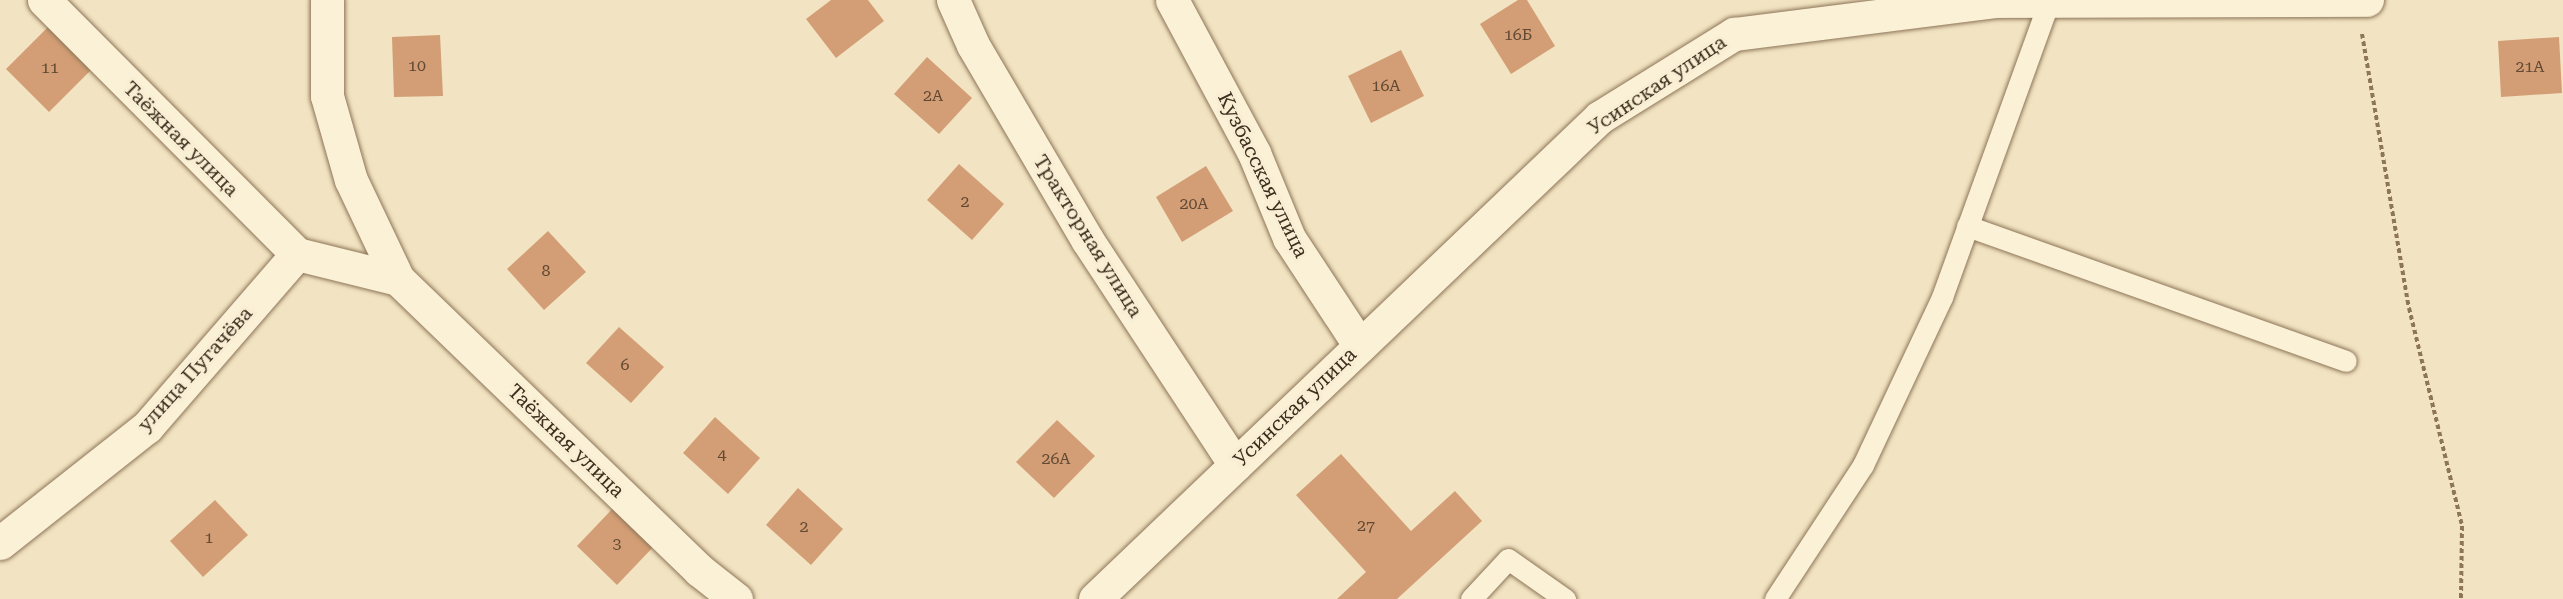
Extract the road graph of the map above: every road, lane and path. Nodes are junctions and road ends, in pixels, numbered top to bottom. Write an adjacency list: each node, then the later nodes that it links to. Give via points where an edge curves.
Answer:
1 (44, 0): 9 (street, Таёжная улица)
2 (327, 0): 10 (street, Таёжная улица, via 327,96 351,180)
3 (953, 0): 13 (street, Тракторная улица, via 973,45 1088,242)
4 (1172, 0): 11 (street, Кузбасская улица, via 1254,153 1289,238)
5 (2356, 0): 6 (street, Усинская улица); 7 (street, Усинская улица); 20 (path, via 2409,308 2462,526)
6 (2367, 0)
7 (2049, 1): 8 (lane); 11 (street, Усинская улица, via 1994,1 1734,34 1600,117)
8 (1967, 226): 12 (lane); 19 (lane, via 1942,297 1863,465)
9 (297, 254): 10 (street); 14 (street, улица Пугачёва, via 147,427)
10 (398, 279): 15 (street, Таёжная улица, via 699,570)
11 (1360, 346): 13 (street, Усинская улица)
12 (2346, 361)
13 (1235, 465): 16 (street, Усинская улица)
14 (0, 543)
15 (736, 599)
16 (1095, 599)
17 (1471, 599): 18 (lane, via 1508,559)
18 (1565, 599)
19 (1775, 599)
20 (2461, 599)

